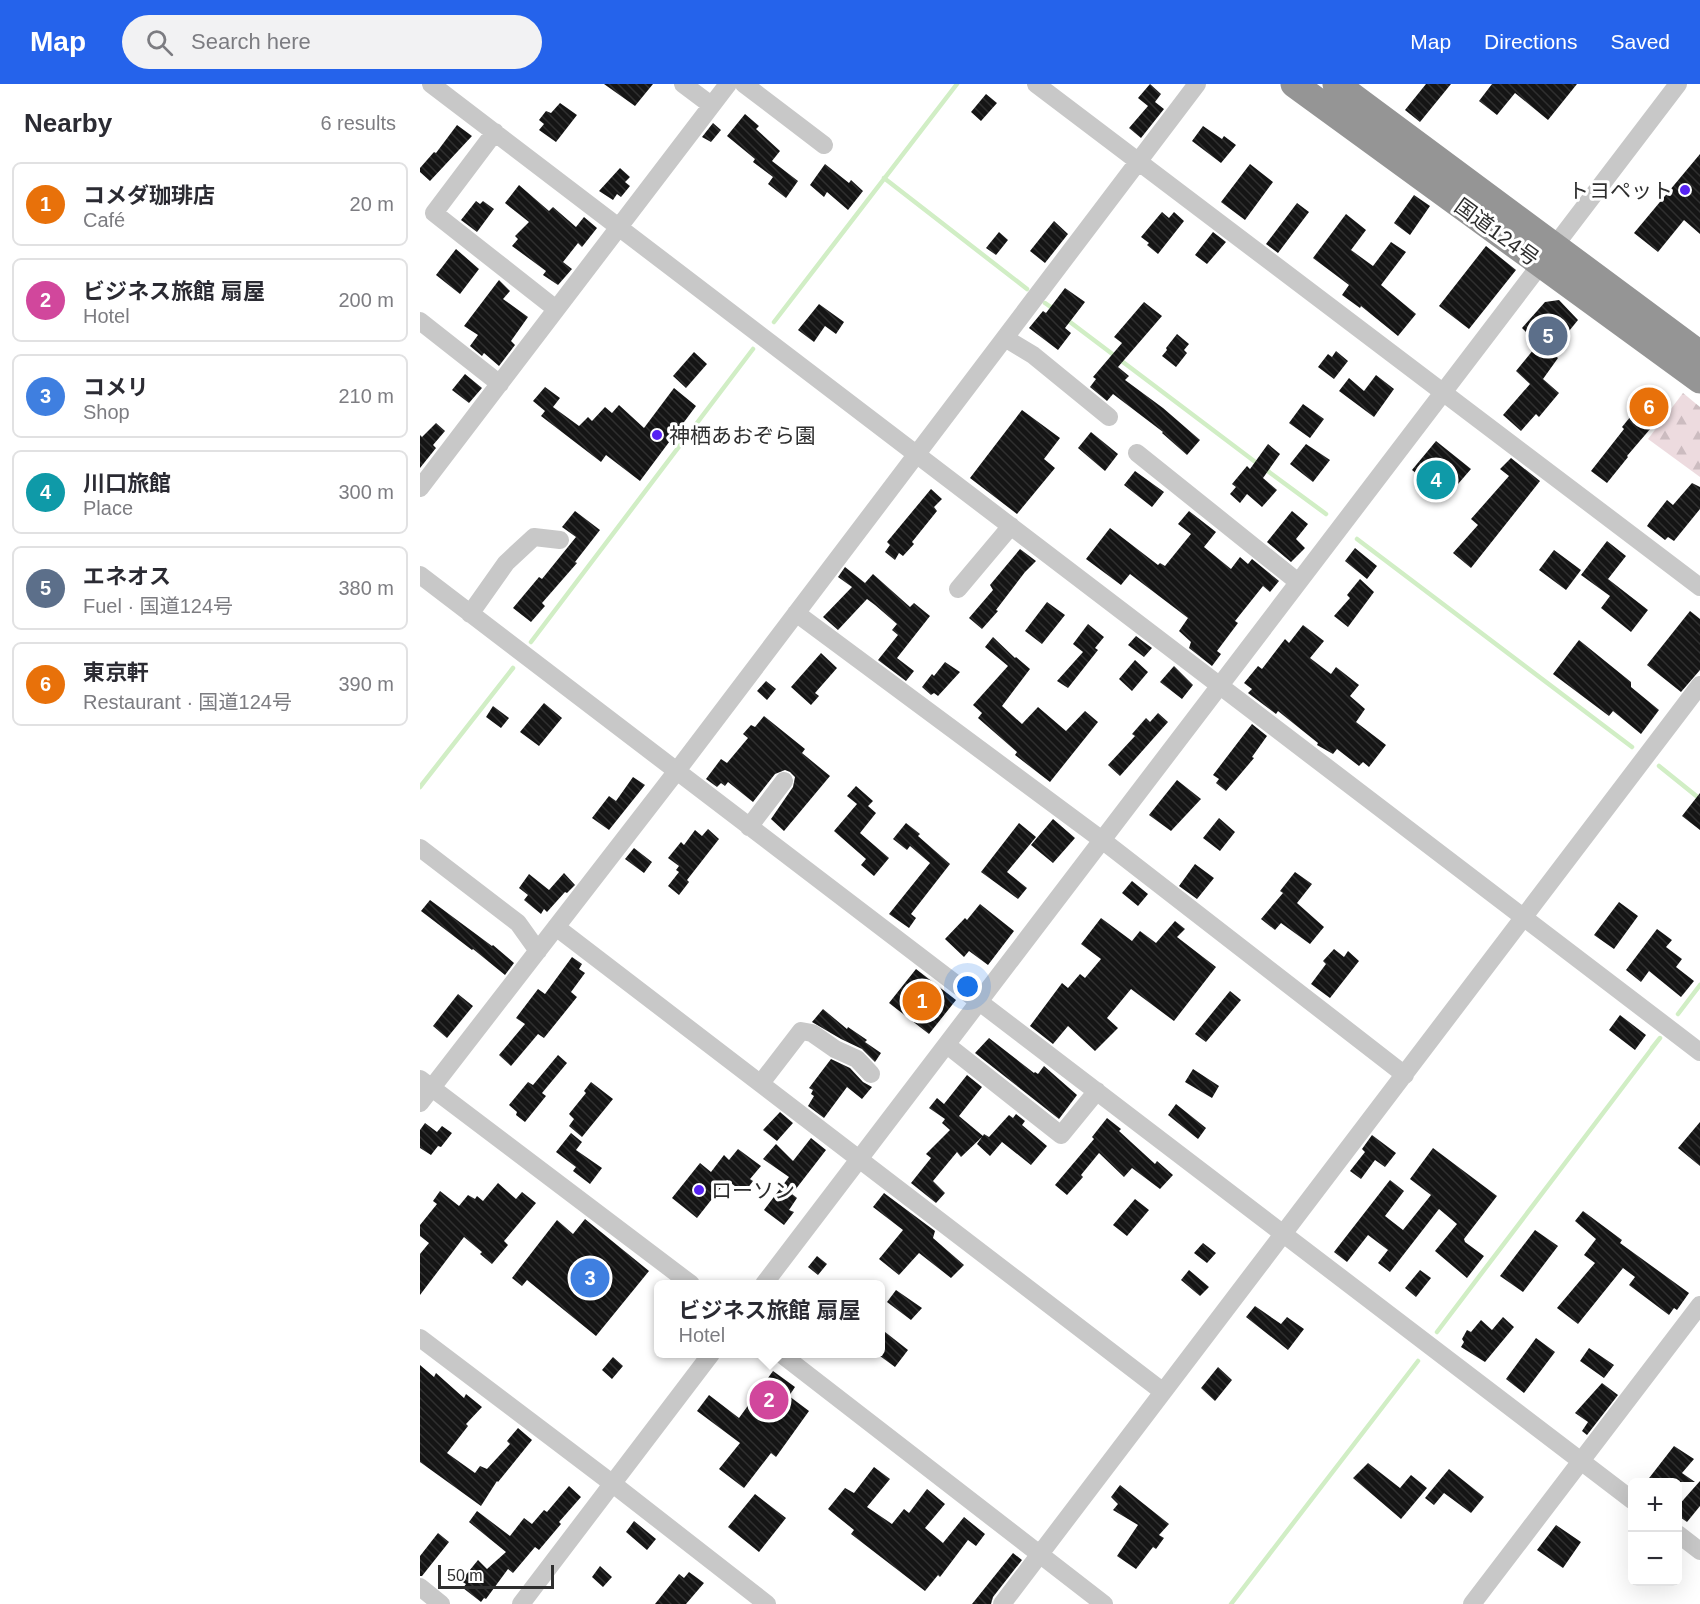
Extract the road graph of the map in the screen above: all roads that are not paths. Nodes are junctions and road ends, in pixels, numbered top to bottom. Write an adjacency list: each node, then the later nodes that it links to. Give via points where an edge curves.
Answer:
1 (431, 84): 11 (street)
2 (682, 84): 10 (street)
3 (728, 84): 10 (street)
4 (744, 84): 12 (street)
5 (1036, 84): 13 (street)
6 (1197, 84): 13 (street)
7 (1294, 84): 15 (highway, 国道124号)
8 (1336, 84): 15 (highway, 国道124号)
9 (1678, 84): 15 (street)
10 (711, 105): 14 (street)
11 (495, 132): 14 (street); 16 (street, via 434,213)
12 (824, 145)
13 (1139, 162): 18 (street); 22 (street)
14 (618, 227): 16 (street); 25 (street)
15 (1548, 255): 19 (highway, 国道124号); 20 (highway, 国道124号); 22 (street)
16 (556, 309): 21 (street)
17 (420, 321): 21 (street)
18 (1005, 338): 23 (street, via 1033,355); 25 (street)
19 (1700, 354)
20 (1700, 380)
21 (500, 384): 26 (street)
22 (1443, 393): 30 (street); 31 (street)
23 (1109, 417)
24 (1137, 453): 30 (street)
25 (917, 454): 27 (street); 33 (street)
26 (420, 488)
27 (1011, 526): 32 (street); 36 (street)
28 (560, 540): 34 (street, via 534,537 506,563)
29 (420, 575): 34 (street)
30 (1298, 582): 36 (street)
31 (1700, 587)
32 (958, 589)
33 (796, 613): 37 (street); 40 (street)
34 (470, 614): 37 (street)
35 (1700, 685): 42 (street)
36 (1220, 686): 40 (street); 42 (street)
37 (676, 772): 39 (street); 43 (street)
38 (784, 781): 39 (street)
39 (749, 827): 45 (street)
40 (1102, 840): 45 (street); 49 (street)
41 (420, 848): 44 (street, via 518,923)
42 (1524, 916): 47 (street); 49 (street)
43 (556, 927): 44 (street); 51 (street)
44 (538, 951): 50 (street)
45 (979, 1002): 46 (street); 52 (street)
46 (946, 1045): 52 (street, via 1061,1135); 54 (street)
47 (1700, 1052)
48 (871, 1074): 51 (street, via 856,1059 812,1033 801,1031)
49 (1405, 1075): 55 (street)
50 (426, 1083): 53 (street); 56 (street)
51 (761, 1083): 54 (street)
52 (1096, 1091): 55 (street)
53 (420, 1103)
54 (858, 1159): 57 (street); 62 (street)
55 (1283, 1232): 62 (street); 63 (street)
56 (686, 1280)
57 (767, 1280)
58 (1700, 1305): 63 (street)
59 (420, 1338): 64 (street)
60 (707, 1358): 64 (street)
61 (787, 1358): 68 (street)
62 (1162, 1391): 68 (street)
63 (1581, 1461): 65 (street); 75 (street)
64 (613, 1484): 71 (street); 72 (street)
65 (1628, 1497)
66 (1682, 1538): 67 (street)
67 (1700, 1551)
68 (1040, 1555): 73 (street); 74 (street)
69 (420, 1587): 70 (street)
70 (441, 1604)
71 (521, 1604)
72 (767, 1604)
73 (1002, 1604)
74 (1104, 1604)
75 (1472, 1604)

